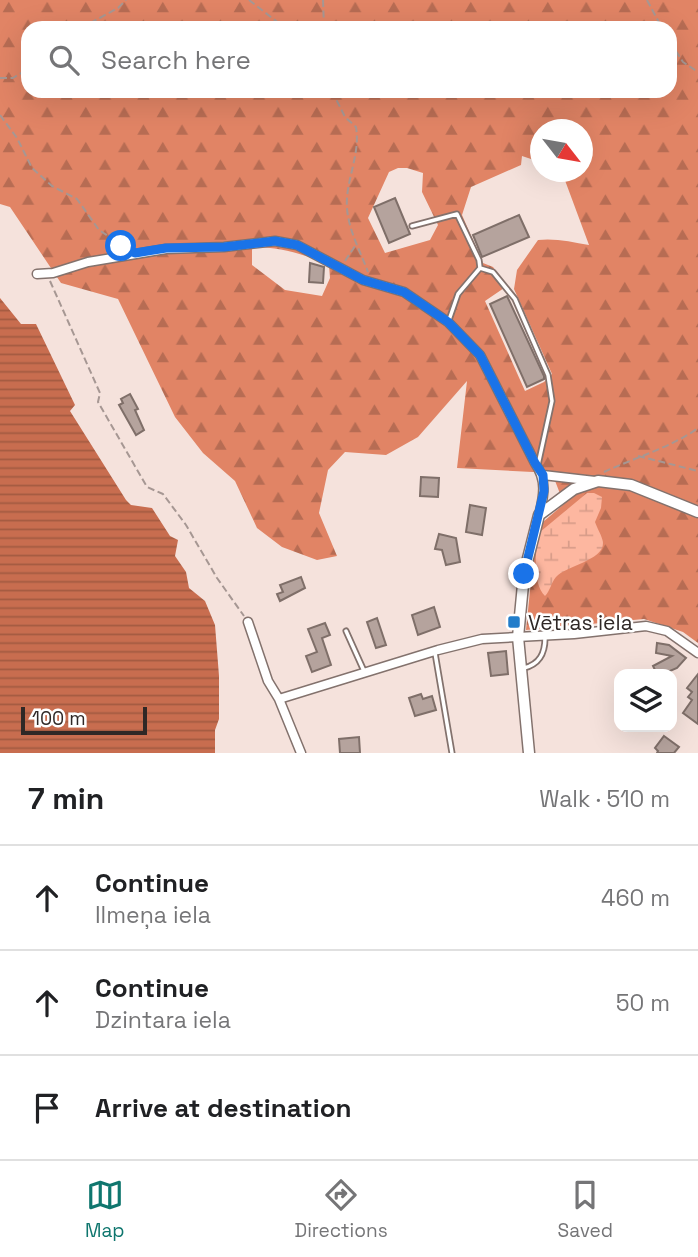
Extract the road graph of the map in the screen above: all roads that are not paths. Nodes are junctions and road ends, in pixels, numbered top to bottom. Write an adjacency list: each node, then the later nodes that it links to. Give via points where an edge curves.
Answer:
1 (412, 226): 2 (lane, via 457,214)
2 (480, 268): 4 (lane, via 458,294); 5 (lane, via 493,272 515,299 548,375 552,401)
3 (37, 274): 4 (street, via 166,248 275,241 307,249 372,283 404,292)
4 (448, 322): 5 (street, via 480,355)
5 (537, 467): 6 (street)
6 (543, 475): 7 (street); 9 (street)
7 (598, 481): 8 (street, via 631,485); 9 (street, via 574,489)
8 (698, 512)
9 (539, 516): 13 (street, via 524,574)
10 (248, 622): 18 (street)
11 (346, 631): 17 (lane)
12 (544, 635): 13 (street); 15 (street, via 646,626 667,631); 16 (lane, via 540,659)
13 (518, 637): 14 (street, via 482,639); 16 (street)
14 (435, 650): 17 (street); 20 (lane)
15 (698, 653)
16 (522, 668): 21 (street)
17 (364, 673): 18 (street)
18 (279, 699): 19 (street)
19 (301, 753)
20 (452, 753)
21 (529, 753)

